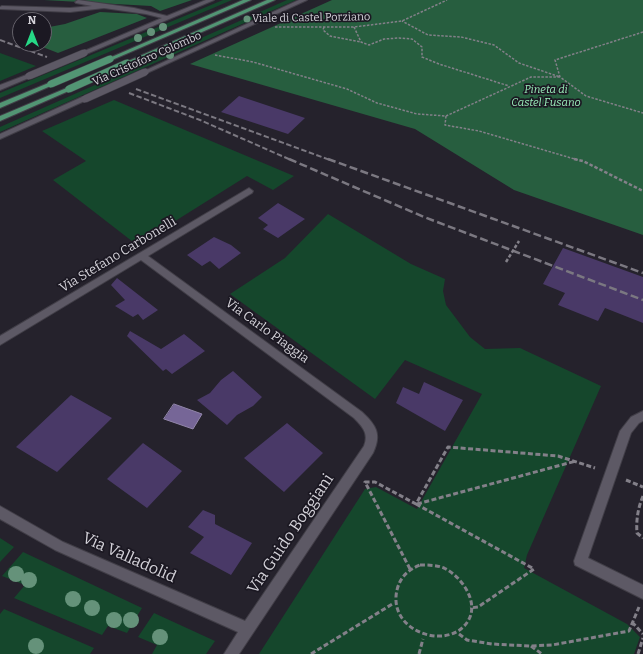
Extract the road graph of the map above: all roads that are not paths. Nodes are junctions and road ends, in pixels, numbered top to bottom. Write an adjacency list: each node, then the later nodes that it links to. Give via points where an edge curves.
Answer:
1 (211, 0): 8 (street)
2 (248, 0): 10 (main road, Via Cristoforo Colombo, bridge)
3 (272, 0): 11 (main road, Via Cristoforo Colombo, bridge)
4 (304, 0): 12 (street, Via Cristoforo Colombo, bridge)
5 (78, 2): 6 (street)
6 (102, 7): 7 (street, via 70,10); 8 (street, via 143,11)
7 (2, 8)
8 (167, 18): 9 (street, bridge)
9 (0, 88)
10 (0, 106)
11 (0, 119)
12 (0, 137)
13 (250, 191): 14 (street, Via Stefano Carbonelli)
14 (142, 256): 15 (street, Via Stefano Carbonelli); 17 (street, Via Carlo Piaggia, via 358,415)
15 (0, 341)
16 (643, 416): 19 (street, via 635,420 626,432 580,561)
17 (372, 432): 20 (street, Via Guido Boggiani, via 373,439 369,449)
18 (0, 512): 20 (street, Via Valladolid, via 59,546)
19 (642, 598)
20 (247, 629): 21 (street, Via Guido Boggiani)
21 (231, 654)

